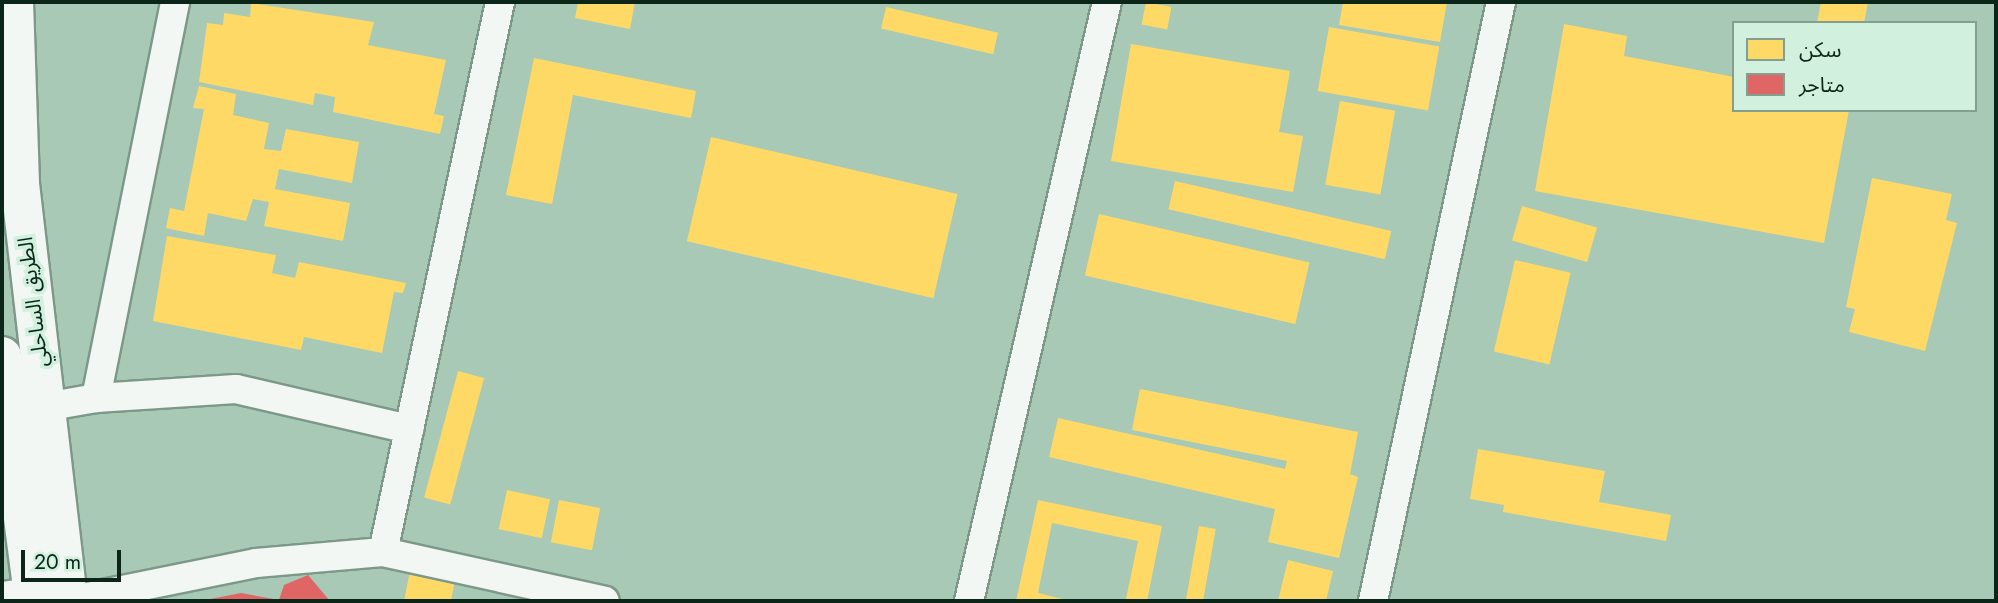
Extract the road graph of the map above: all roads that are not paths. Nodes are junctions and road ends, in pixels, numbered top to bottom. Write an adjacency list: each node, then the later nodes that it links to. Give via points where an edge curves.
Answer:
1 (13, 2): 8 (highway, الطريق الساحلي, via 20,184)
2 (175, 2): 7 (street)
3 (500, 2): 9 (street)
4 (1107, 2): 13 (street)
5 (1501, 2): 14 (street)
6 (2, 356): 11 (highway, الطريق الساحلي)
7 (96, 398): 8 (street); 9 (street, via 236,389)
8 (45, 407): 11 (highway, الطريق الساحلي)
9 (409, 429): 10 (street)
10 (383, 552): 11 (street, via 256,563); 12 (street)
11 (41, 598)
12 (605, 601)
13 (969, 601)
14 (1373, 601)

